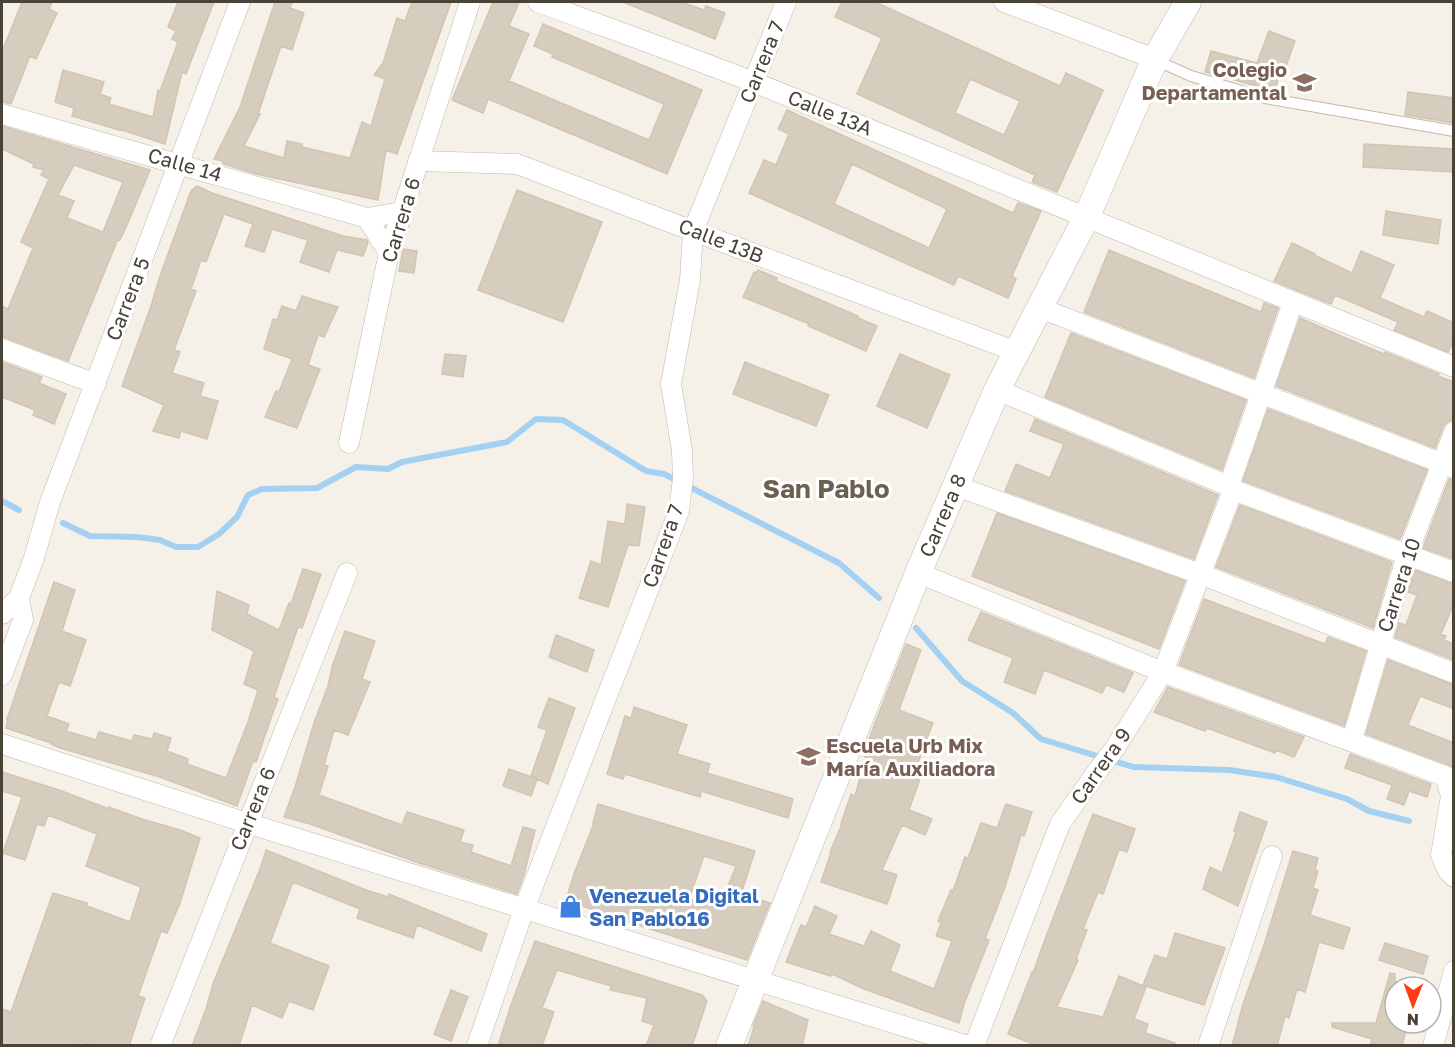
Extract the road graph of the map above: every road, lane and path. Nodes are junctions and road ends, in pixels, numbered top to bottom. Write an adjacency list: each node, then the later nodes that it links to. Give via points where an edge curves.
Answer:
1 (240, 2): 12 (street, Carrera 5)
2 (470, 2): 11 (street, Carrera 6)
3 (538, 2): 8 (street, Calle 13A)
4 (786, 2): 8 (street, Carrera 7)
5 (1004, 2): 7 (street)
6 (1188, 2): 7 (street, Carrera 8)
7 (1155, 60): 10 (lane, via 1191,76 1265,98); 14 (street, Carrera 8)
8 (753, 82): 14 (street, Calle 13A); 16 (street, Carrera 7)
9 (2, 114): 12 (street, Calle 14)
10 (1454, 131)
11 (418, 161): 13 (street, Carrera 6); 16 (street, Calle 13B, via 518,164)
12 (179, 163): 15 (street, Calle 14); 23 (street, Carrera 5)
13 (402, 212): 15 (street, Calle 14); 17 (street, Carrera 6)
14 (1087, 216): 18 (street, Calle 13A); 19 (street, Carrera 8)
15 (367, 218): 17 (street)
16 (693, 231): 21 (street, Calle 13B); 48 (street, Carrera 7, via 690,280 671,384 684,478 679,511)
17 (389, 253): 27 (street, Carrera 6)
18 (1293, 303): 22 (street, Calle 13A); 25 (street, Carrera 9)
19 (1040, 308): 21 (street, Carrera 8); 25 (street)
20 (2, 349): 23 (street)
21 (1017, 352): 24 (street, Carrera 8)
22 (1454, 367)
23 (96, 384): 36 (street, Carrera 5, via 50,502)
24 (997, 390): 29 (street, Carrera 8); 30 (street)
25 (1262, 395): 28 (street); 30 (street, Carrera 9)
26 (1454, 432): 28 (street, Carrera 10)
27 (349, 443)
28 (1448, 466): 31 (street, Carrera 10)
29 (956, 486): 34 (street, Carrera 8); 35 (street)
30 (1231, 488): 31 (street); 35 (street, Carrera 9)
31 (1407, 555): 32 (street); 38 (street, Carrera 10)
32 (1454, 572)
33 (347, 573): 45 (street, Carrera 6)
34 (918, 573): 39 (street); 50 (street, Carrera 8)
35 (1200, 574): 38 (street); 39 (street, Carrera 9)
36 (19, 598): 37 (street, Carrera 5); 41 (street, Carrera 5, via 23,620)
37 (2, 614)
38 (1379, 644): 40 (street); 42 (street, Carrera 10)
39 (1163, 672): 42 (street); 55 (street, Carrera 9, via 1060,824)
40 (1454, 673)
41 (2, 675)
42 (1352, 740): 44 (street)
43 (2, 744): 45 (street)
44 (1449, 772): 47 (street, via 1451,796 1441,855)
45 (248, 823): 48 (street); 51 (street, Carrera 6)
46 (1272, 856): 56 (street)
47 (1454, 877)
48 (525, 909): 50 (street); 52 (street, Carrera 7)
49 (1454, 971): 57 (street)
50 (755, 980): 53 (street, Carrera 8); 54 (street)
51 (160, 1046)
52 (477, 1046)
53 (729, 1046)
54 (968, 1046)
55 (974, 1046)
56 (1208, 1046)
57 (1433, 1046)

